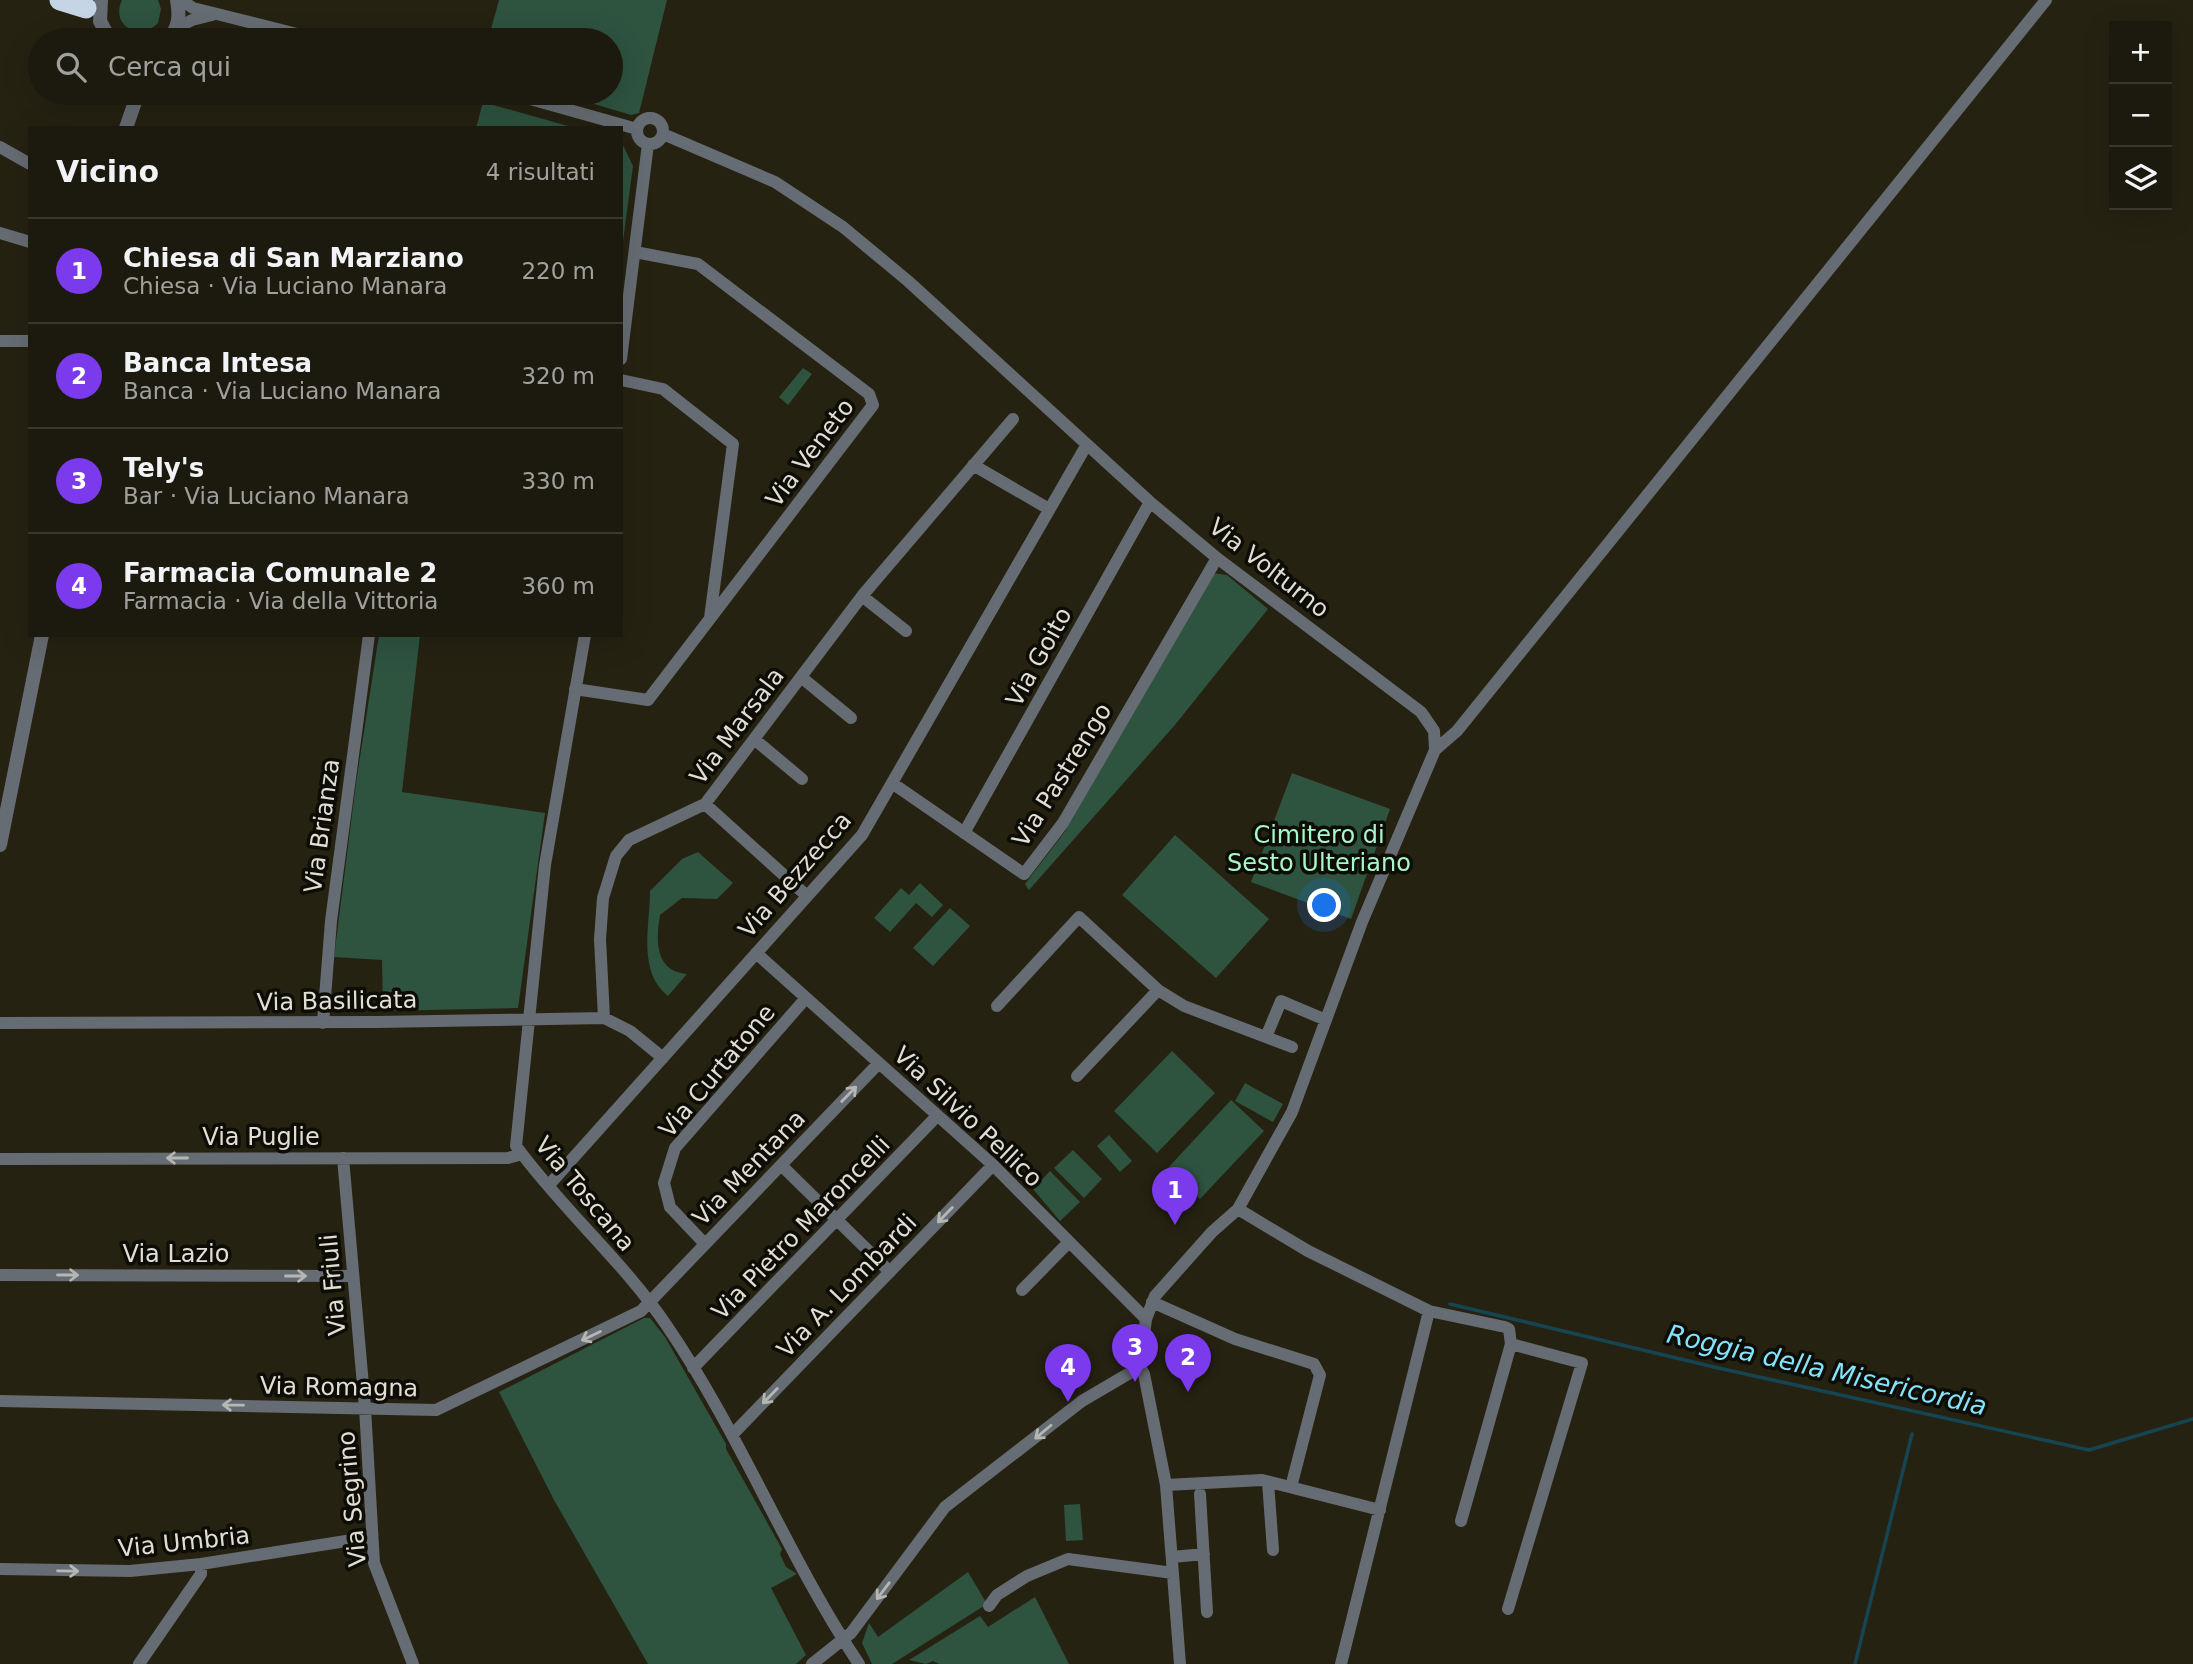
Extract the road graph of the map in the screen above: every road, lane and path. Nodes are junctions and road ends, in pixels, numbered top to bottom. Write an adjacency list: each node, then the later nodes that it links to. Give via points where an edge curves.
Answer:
1 (60, 0): 4 (highway)
2 (179, 0): 5 (street); 7 (street)
3 (2046, 0): 43 (street, via 1457,731)
4 (90, 7): 6 (street)
5 (217, 14): 8 (street); 9 (street)
6 (103, 28)
7 (173, 28)
8 (181, 28)
9 (273, 28)
10 (127, 105): 13 (street)
11 (133, 105): 14 (street)
12 (552, 105): 15 (street, Via Volturno)
13 (124, 126)
14 (125, 126)
15 (637, 129): 16 (street, Via Volturno, via 641,121 653,117); 17 (street)
16 (663, 134): 17 (street); 28 (street, Via Volturno, via 775,182 843,227)
17 (648, 144): 22 (street)
18 (0, 147): 19 (street)
19 (28, 163)
20 (0, 233): 21 (street)
21 (28, 241)
22 (635, 252): 25 (street); 34 (street, Via Veneto, via 698,264 873,400)
23 (0, 341): 24 (street)
24 (28, 341)
25 (623, 344)
26 (623, 380): 34 (street, via 663,389 733,444)
27 (1013, 419): 29 (street, Via Marsala)
28 (1086, 446): 30 (street, Via Volturno); 31 (street, Via Bezzecca)
29 (973, 465): 31 (street); 33 (street, Via Marsala)
30 (1150, 502): 32 (street, Via Volturno); 47 (street, Via Goito)
31 (1049, 509): 45 (street, Via Bezzecca)
32 (1217, 558): 43 (street, Via Volturno, via 1421,712 1434,731); 47 (street, Via Pastrengo, via 1063,823 1024,874)
33 (862, 596): 35 (street); 39 (street, Via Marsala)
34 (710, 621): 40 (street, Via Veneto, via 648,701)
35 (906, 631)
36 (42, 637): 48 (street)
37 (369, 637): 58 (street, Via Brianza, via 331,922)
38 (585, 637): 40 (street, Via Toscana)
39 (801, 677): 41 (street); 42 (street, Via Marsala)
40 (576, 689): 54 (street, Via Toscana, via 545,865)
41 (851, 718)
42 (754, 739): 44 (street); 46 (street, Via Marsala)
43 (1435, 750): 56 (street)
44 (802, 779)
45 (892, 783): 47 (street, Via Pastrengo); 49 (street, Via Bezzecca, via 862,835)
46 (705, 804): 49 (street); 55 (street, Via Marsala, via 629,840 616,856 603,898)
47 (964, 833)
48 (0, 845)
49 (807, 896): 50 (street, Via Bezzecca)
50 (756, 953): 52 (street, Via Silvio Pellico); 61 (street, Via Bezzecca)
51 (1158, 990): 53 (street, via 1079,917); 59 (street, via 1184,1006); 63 (street)
52 (806, 998): 62 (street, Via Silvio Pellico); 74 (street, Via Curtatone, via 675,1148 664,1183 670,1207)
53 (997, 1006)
54 (528, 1018): 55 (street, Via Basilicata); 58 (street, Via Basilicata); 65 (street, Via Toscana, via 516,1146)
55 (604, 1018): 61 (street, Via Basilicata, via 630,1031)
56 (1326, 1020): 59 (street, via 1281,1001); 71 (street, via 1292,1112)
57 (0, 1023): 58 (street, Via Basilicata)
58 (323, 1023)
59 (1266, 1037): 60 (street)
60 (1292, 1047)
61 (663, 1058): 70 (street, Via Bezzecca)
62 (878, 1063): 64 (street, Via Silvio Pellico); 68 (street, Via Mentana, one-way to 62)
63 (1077, 1076)
64 (937, 1116): 69 (street, Via Silvio Pellico); 72 (street, Via Pietro Maroncelli)
65 (522, 1154): 66 (street, Via Puglie, via 516,1158); 70 (street, Via Toscana)
66 (343, 1158): 67 (street, Via Puglie, one-way to 67); 77 (street, Via Friuli)
67 (0, 1159)
68 (781, 1165): 72 (street); 74 (street, Via Mentana)
69 (993, 1166): 73 (street, Via Silvio Pellico); 75 (street, Via A. Lombardi, one-way to 75)
70 (549, 1185): 80 (street, Via Toscana)
71 (1238, 1209): 79 (street, via 1204,1240); 81 (street, via 1308,1251)
72 (838, 1221): 75 (street); 85 (street, Via Pietro Maroncelli)
73 (1069, 1242): 78 (street); 82 (street, Via Silvio Pellico)
74 (705, 1244): 80 (street, Via Mentana)
75 (890, 1272): 88 (street, Via A. Lombardi, one-way to 88)
76 (0, 1275): 77 (street, Via Lazio, one-way to 77)
77 (352, 1276): 87 (street, Via Friuli)
78 (1021, 1290)
79 (1152, 1302): 82 (street); 91 (street, via 1318,1369)
80 (650, 1303): 85 (street, Via Toscana); 87 (street, Via Romagna, one-way to 87, via 624,1320 436,1410)
81 (1429, 1311): 83 (street, via 1509,1329); 93 (street)
82 (1146, 1319): 84 (street)
83 (1511, 1344): 94 (street); 103 (street, via 1583,1363)
84 (1140, 1367): 90 (street); 105 (street, one-way to 105, via 1082,1401 945,1507)
85 (693, 1368): 88 (street, Via Toscana)
86 (0, 1401): 87 (street, Via Romagna, one-way to 86)
87 (365, 1408): 95 (street, Via Segrino)
88 (732, 1435): 105 (street, Via Toscana)
89 (1268, 1482): 90 (street); 91 (street); 96 (street)
90 (1166, 1485): 98 (street)
91 (1291, 1487): 93 (street)
92 (1200, 1494): 97 (street)
93 (1380, 1510): 111 (street)
94 (1461, 1521)
95 (371, 1537): 99 (street, Via Umbria); 107 (street, Via Segrino, via 374,1563)
96 (1273, 1550)
97 (1204, 1554): 98 (street); 104 (street)
98 (1172, 1557): 101 (street)
99 (201, 1564): 100 (street, Via Umbria, one-way to 99, via 104,1572); 106 (street, via 201,1574)
100 (0, 1569)
101 (1173, 1573): 102 (street, via 1068,1559 1027,1576 997,1595); 110 (street)
102 (989, 1606)
103 (1508, 1609)
104 (1206, 1612)
105 (842, 1639): 108 (street); 109 (street, Via Toscana)
106 (139, 1664)
107 (413, 1664)
108 (812, 1664)
109 (859, 1664)
110 (1180, 1664)
111 (1341, 1664)

